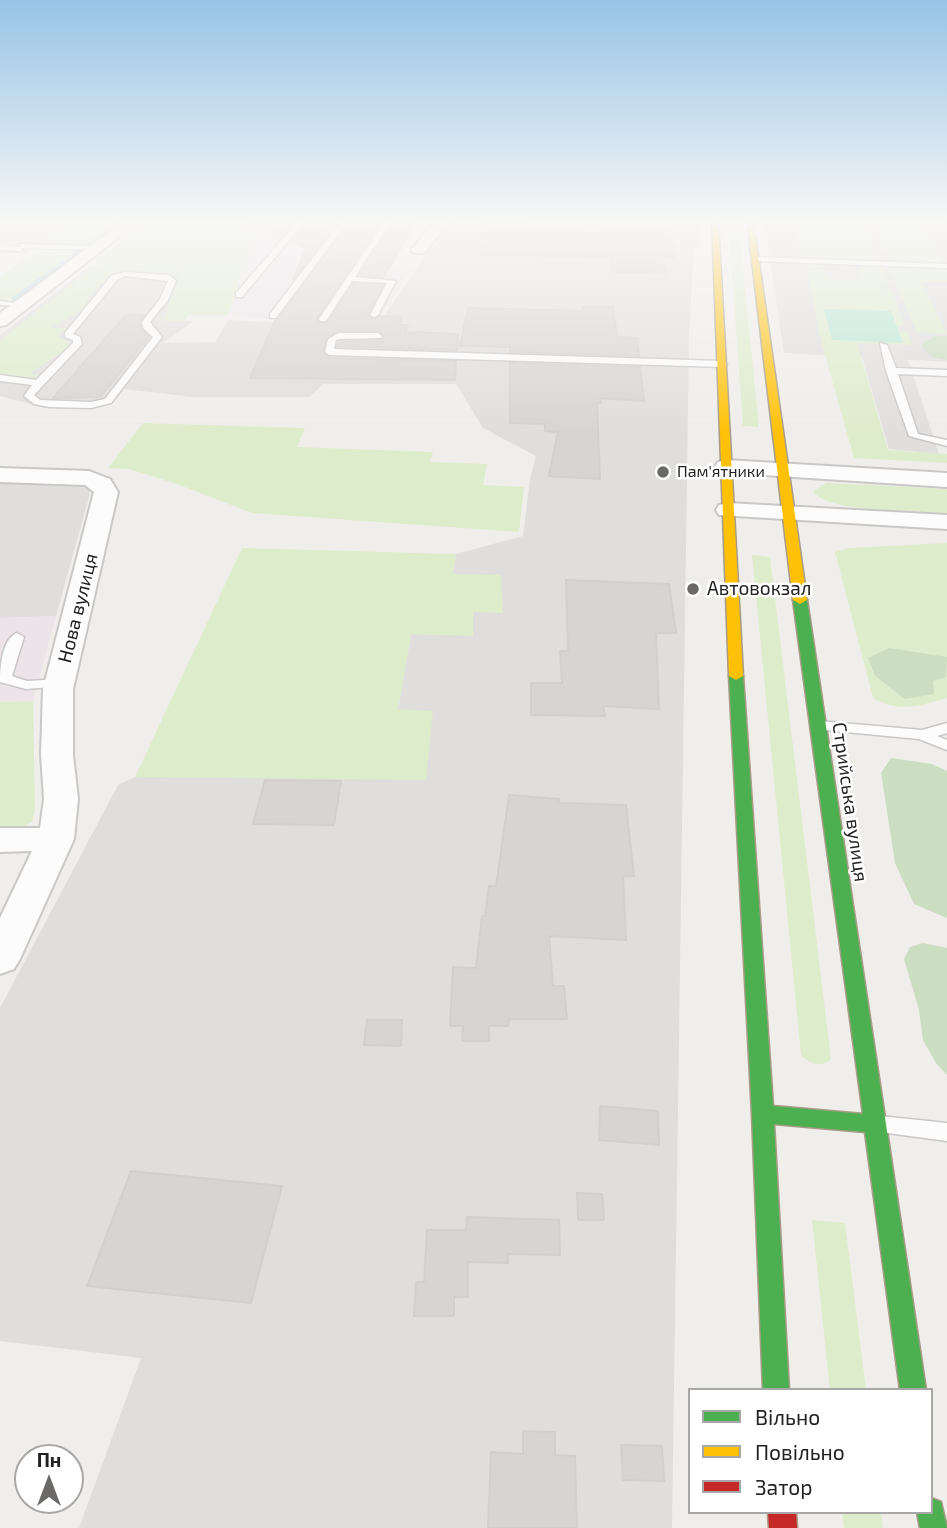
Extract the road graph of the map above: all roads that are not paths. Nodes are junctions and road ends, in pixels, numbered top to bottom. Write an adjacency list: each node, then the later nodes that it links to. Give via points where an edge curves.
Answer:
1 (38, 291): 12 (street)
2 (103, 291): 23 (lane, via 68,335 78,344)
3 (168, 291): 23 (lane, via 146,322 158,337 108,401 91,405 37,402 29,396)
4 (242, 291): 10 (lane)
5 (292, 291): 14 (lane)
6 (342, 291): 15 (lane)
7 (387, 291): 13 (lane)
8 (718, 291): 19 (main road)
9 (758, 291): 28 (main road, Стрийська вулиця, via 770,431)
10 (239, 295)
11 (0, 303): 12 (lane)
12 (22, 304): 16 (street)
13 (374, 315)
14 (273, 316)
15 (323, 319)
16 (0, 321)
17 (378, 336): 19 (lane, via 340,336 332,339 329,352)
18 (883, 345): 20 (lane)
19 (722, 364): 24 (main road)
20 (891, 371): 21 (lane); 26 (lane, via 914,436)
21 (947, 373)
22 (0, 378): 23 (lane)
23 (38, 383)
24 (724, 427): 25 (main road); 27 (main road)
25 (743, 431)
26 (947, 443)
27 (726, 467): 28 (street); 31 (main road)
28 (781, 470): 30 (street); 32 (main road, Стрийська вулиця)
29 (0, 475): 39 (street, Нова вулиця, via 89,478 106,487)
30 (947, 480)
31 (728, 510): 32 (street); 36 (main road)
32 (788, 513): 33 (street); 37 (main road, Стрийська вулиця)
33 (947, 522)
34 (748, 536): 36 (main road)
35 (772, 538): 37 (main road)
36 (729, 540): 47 (main road)
37 (792, 542): 40 (main road, Стрийська вулиця)
38 (17, 637): 39 (lane, via 5,679 26,685)
39 (60, 683): 44 (street, Нова вулиця, via 57,755 61,799)
40 (819, 726): 42 (lane); 48 (main road, Стрийська вулиця)
41 (947, 728): 42 (lane)
42 (922, 735): 43 (lane)
43 (947, 745)
44 (56, 839): 45 (street); 46 (street, Нова вулиця)
45 (0, 840)
46 (0, 959)
47 (763, 1114): 48 (main road); 50 (main road)
48 (874, 1124): 49 (lane); 51 (main road, Стрийська вулиця)
49 (947, 1132)
50 (776, 1388)
51 (913, 1388)

